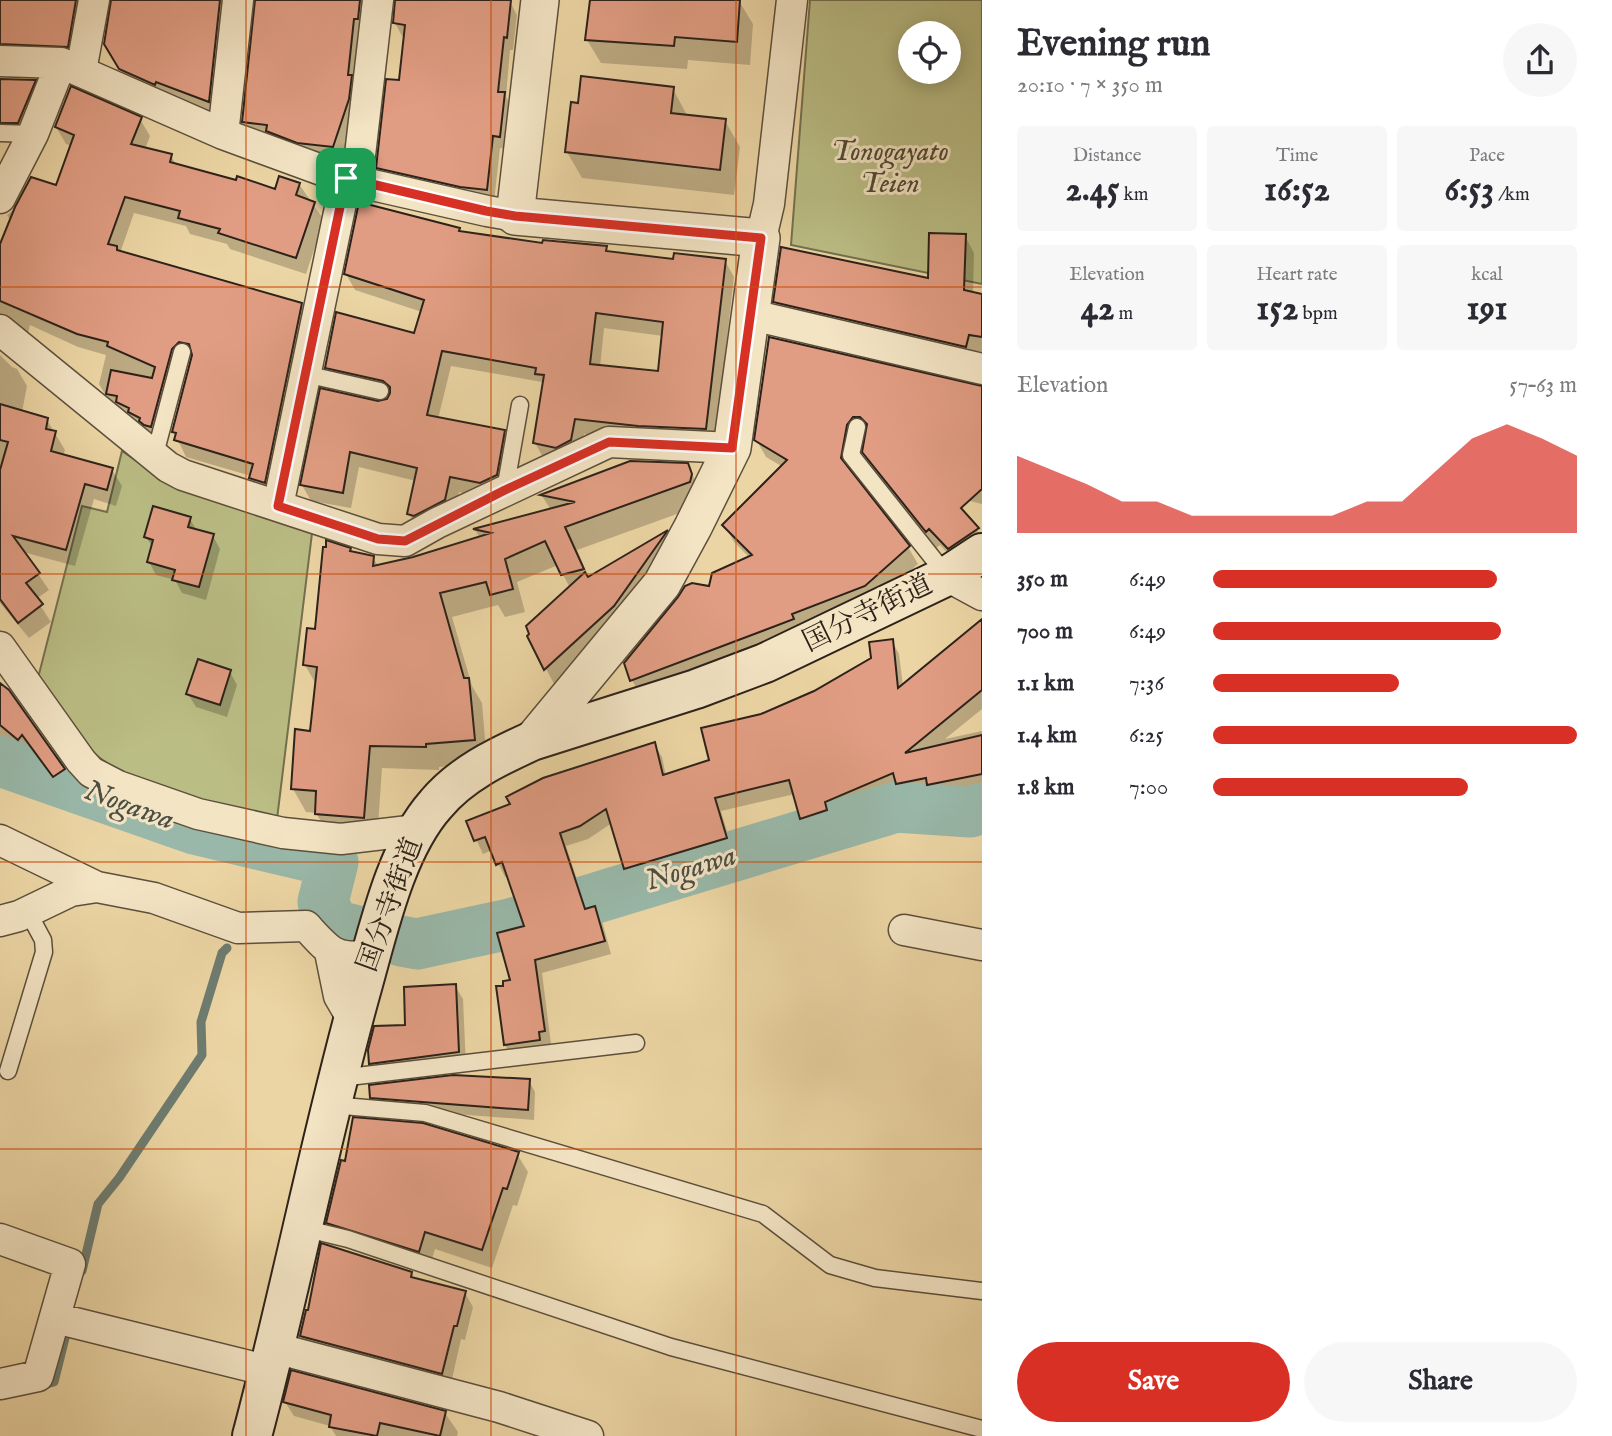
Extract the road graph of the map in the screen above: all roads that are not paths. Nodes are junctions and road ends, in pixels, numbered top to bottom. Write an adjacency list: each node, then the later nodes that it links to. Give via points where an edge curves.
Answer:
1 (94, 0): 7 (street)
2 (238, 0): 10 (street)
3 (378, 0): 11 (street)
4 (540, 0): 13 (street)
5 (792, 0): 14 (street, via 769,204)
6 (0, 61): 7 (street)
7 (71, 67): 9 (street); 10 (street)
8 (0, 133): 9 (lane)
9 (33, 134): 12 (street)
10 (223, 134): 11 (street)
11 (352, 180): 13 (street); 19 (street)
12 (0, 198)
13 (515, 216): 14 (street)
14 (761, 238): 15 (street)
15 (752, 315): 18 (street); 23 (street)
16 (0, 331): 24 (street)
17 (182, 352): 24 (lane)
18 (982, 369)
19 (305, 374): 20 (lane); 26 (street)
20 (380, 391)
21 (520, 405): 25 (lane)
22 (858, 426): 28 (lane, via 851,455)
23 (732, 448): 25 (street, via 609,442); 31 (street, via 662,584)
24 (154, 458): 26 (street, via 183,475)
25 (505, 490): 26 (street, via 405,541 378,539)
26 (278, 506)
27 (982, 553): 28 (main road, 国分寺街道)
28 (947, 576): 29 (street); 31 (main road, 国分寺街道, via 765,663)
29 (982, 594)
30 (0, 647): 32 (street, via 81,761 91,772 118,786 198,814 283,833 341,839)
31 (532, 741): 32 (main road, 国分寺街道, via 455,785)
32 (417, 830): 39 (main road, 国分寺街道, via 402,858)
33 (0, 840): 34 (street)
34 (97, 887): 35 (street, via 71,891); 38 (street, via 154,898 238,928 306,926)
35 (14, 917): 42 (lane, via 43,940 44,952)
36 (904, 930): 37 (street)
37 (982, 945)
38 (330, 951): 39 (street, via 342,957); 40 (street, via 339,996)
39 (371, 955): 40 (main road, 国分寺街道)
40 (353, 1020): 43 (main road, 国分寺街道)
41 (636, 1043): 43 (lane)
42 (8, 1071)
43 (334, 1091): 44 (main road, 国分寺街道); 46 (lane, via 425,1113 764,1214 830,1265 875,1278)
44 (303, 1228): 48 (main road, 国分寺街道); 50 (lane, via 671,1347)
45 (0, 1239): 47 (street, via 70,1264)
46 (981, 1286)
47 (65, 1320): 48 (street); 49 (street, via 38,1376)
48 (272, 1360): 51 (main road, 国分寺街道); 52 (street, via 499,1407)
49 (0, 1384)
50 (982, 1429)
51 (252, 1436)
52 (589, 1436)

